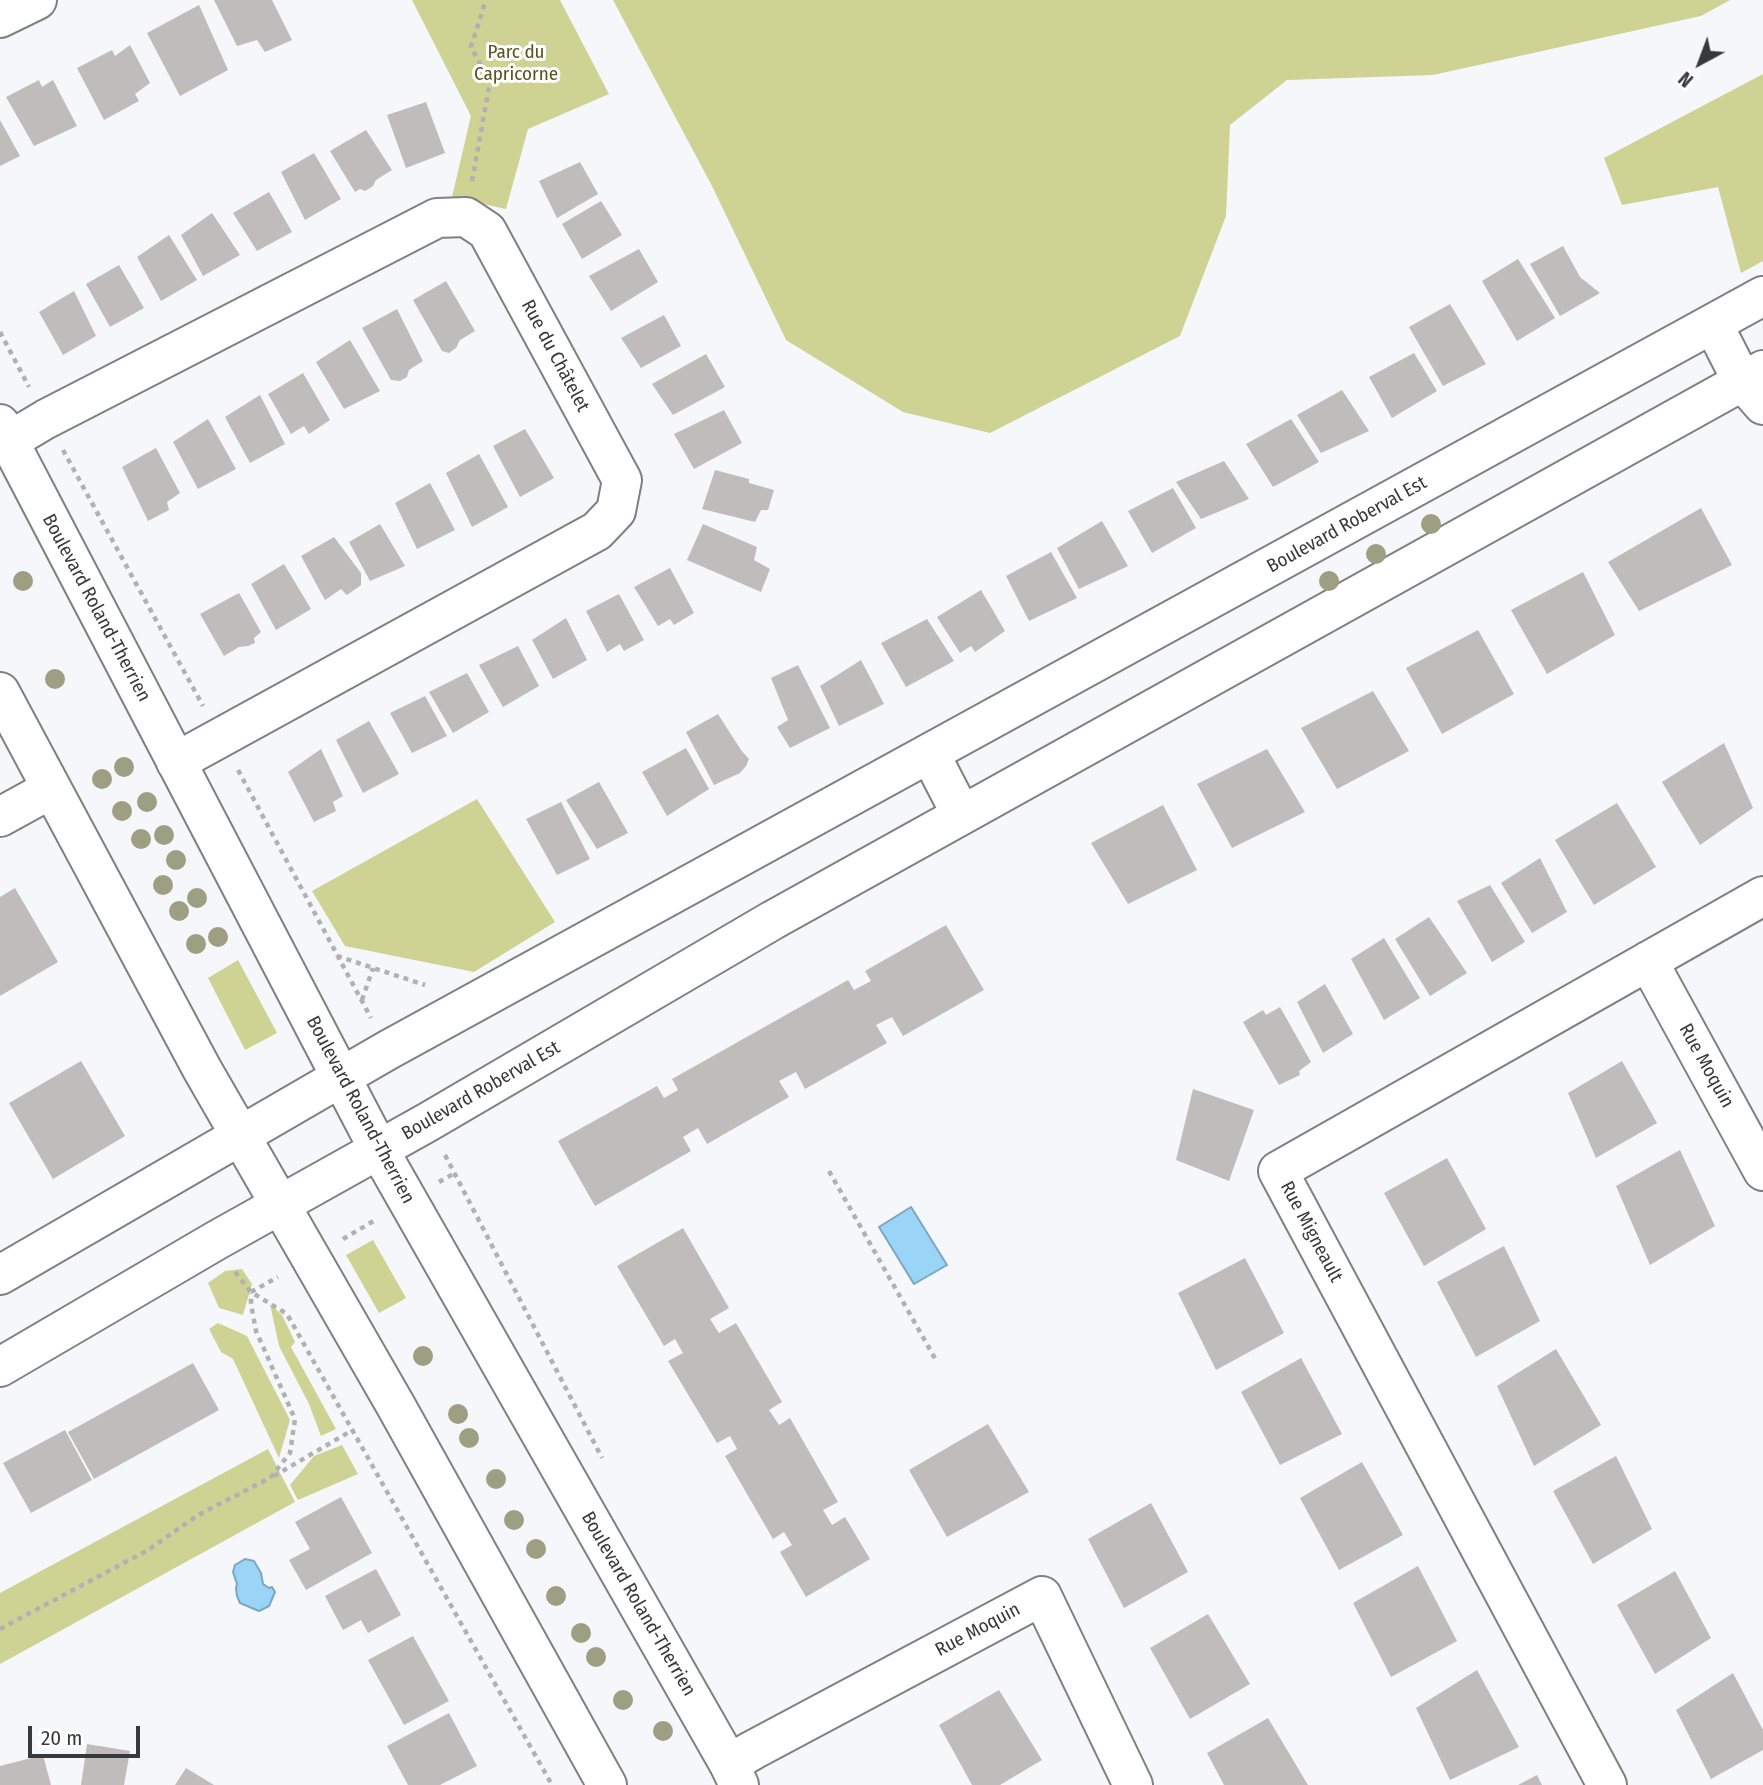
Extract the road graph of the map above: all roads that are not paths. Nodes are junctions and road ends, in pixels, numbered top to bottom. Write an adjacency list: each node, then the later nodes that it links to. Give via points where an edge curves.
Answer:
1 (37, 0): 2 (street)
2 (0, 18)
3 (1763, 296): 4 (street, Boulevard Roberval Est)
4 (1713, 324): 5 (street); 8 (street, Boulevard Roberval Est)
5 (1756, 385): 11 (street, Boulevard Roberval Est)
6 (4, 432): 9 (street, Boulevard Roland-Therrien); 9 (street, Rue du Châtelet, via 46,419 437,218 466,217 487,231 622,480 616,511 597,531)
7 (0, 692): 10 (street)
8 (930, 754): 11 (street); 15 (street, Boulevard Roberval Est)
9 (176, 762): 15 (street, Boulevard Roland-Therrien)
10 (51, 789): 12 (street); 16 (street)
11 (961, 814): 17 (street, Boulevard Roberval Est)
12 (0, 817)
13 (1763, 896): 14 (street, Rue Migneault)
14 (1648, 961): 18 (street, Rue Moquin); 25 (street, Rue Migneault, via 1278,1171)
15 (341, 1077): 16 (street, Boulevard Roberval Est); 17 (street, Boulevard Roland-Therrien)
16 (241, 1136): 19 (street); 20 (street, Boulevard Roberval Est)
17 (379, 1150): 19 (street, Boulevard Roberval Est); 22 (street, Boulevard Roland-Therrien)
18 (1763, 1171)
19 (281, 1205): 21 (street, Boulevard Roberval Est); 23 (street)
20 (0, 1275)
21 (0, 1367)
22 (734, 1775): 24 (street, Rue Moquin, via 775,1738 1042,1596)
23 (607, 1785)
24 (1133, 1785)
25 (1607, 1785)

